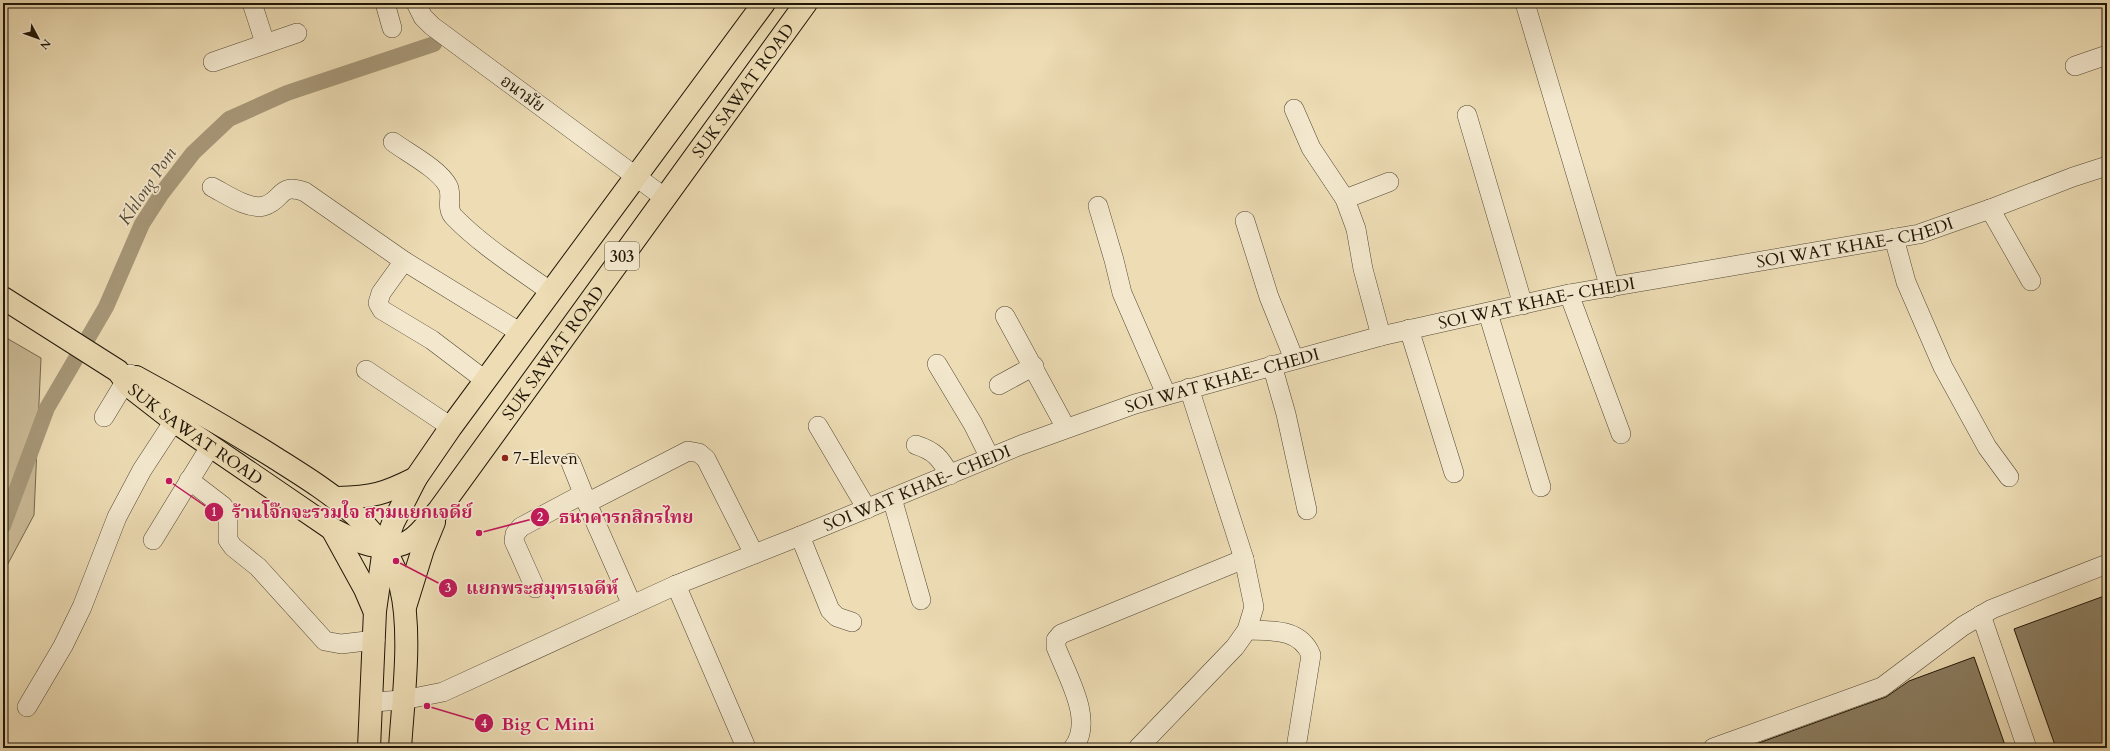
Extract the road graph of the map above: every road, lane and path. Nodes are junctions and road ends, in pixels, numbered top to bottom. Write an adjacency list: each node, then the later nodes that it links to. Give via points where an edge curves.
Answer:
1 (252, 3): 9 (street)
2 (416, 3): 17 (street, อนามัย, via 423,17 432,26)
3 (764, 3): 17 (main road, SUK SAWAT ROAD / 303)
4 (806, 3): 20 (main road, SUK SAWAT ROAD / 303)
5 (1525, 3): 28 (street)
6 (388, 4): 7 (street)
7 (392, 28)
8 (297, 33): 9 (street)
9 (265, 43): 11 (street)
10 (2107, 55): 12 (street)
11 (213, 62)
12 (2075, 66)
13 (1294, 110): 21 (street, via 1311,148)
14 (1467, 115): 32 (street)
15 (393, 142): 29 (street, via 432,169 447,185 451,194 449,207 452,216)
16 (2107, 166): 23 (street, SOI WAT KHAE- CHEDI)
17 (636, 177): 20 (street, อนามัย); 29 (main road, SUK SAWAT ROAD / 303)
18 (1389, 182): 21 (street)
19 (212, 186): 26 (street, via 250,205 264,206 282,191 294,188 305,192)
20 (665, 198): 69 (main road, SUK SAWAT ROAD / 303)
21 (1345, 199): 37 (street, via 1356,229)
22 (1098, 206): 47 (street, via 1122,293)
23 (1990, 209): 25 (street, SOI WAT KHAE- CHEDI, via 1919,234); 27 (street)
24 (1245, 221): 38 (street, via 1264,284)
25 (1894, 238): 28 (street, SOI WAT KHAE- CHEDI); 61 (street, via 1906,282 1943,367 1987,447)
26 (404, 261): 36 (street); 44 (street, via 381,293 378,303 382,310 432,340)
27 (2031, 281)
28 (1610, 288): 30 (street, SOI WAT KHAE- CHEDI)
29 (551, 292): 36 (main road, SUK SAWAT ROAD / 303)
30 (1569, 294): 32 (street, SOI WAT KHAE- CHEDI); 53 (street)
31 (3, 298): 43 (main road, SUK SAWAT ROAD)
32 (1523, 305): 33 (street, SOI WAT KHAE- CHEDI)
33 (1488, 313): 35 (street, SOI WAT KHAE- CHEDI); 64 (street)
34 (1005, 316): 41 (street)
35 (1409, 329): 37 (street, SOI WAT KHAE- CHEDI); 59 (street)
36 (521, 334): 44 (main road, SUK SAWAT ROAD / 303)
37 (1381, 336): 38 (street, SOI WAT KHAE- CHEDI)
38 (1294, 359): 40 (street, SOI WAT KHAE- CHEDI)
39 (936, 364): 57 (street, via 973,424)
40 (1272, 365): 46 (street, SOI WAT KHAE- CHEDI); 70 (street, via 1286,414)
41 (1034, 366): 45 (street); 52 (street)
42 (366, 370): 51 (street)
43 (128, 378): 48 (street); 49 (main road, SUK SAWAT ROAD / 303); 54 (main road, SUK SAWAT ROAD)
44 (486, 380): 51 (main road, SUK SAWAT ROAD / 303)
45 (999, 385)
46 (1189, 388): 47 (street, SOI WAT KHAE- CHEDI); 76 (street)
47 (1166, 394): 52 (street, SOI WAT KHAE- CHEDI)
48 (104, 417)
49 (174, 420): 56 (main road, SUK SAWAT ROAD / 303); 90 (street, via 142,470 117,517 82,607 63,646)
50 (818, 426): 68 (street)
51 (452, 427): 62 (main road, SUK SAWAT ROAD / 303)
52 (1066, 428): 57 (street, SOI WAT KHAE- CHEDI)
53 (1620, 434)
54 (239, 435): 56 (main road); 65 (main road, SUK SAWAT ROAD)
55 (916, 445): 60 (street, via 930,449 941,459)
56 (218, 452): 63 (street); 71 (main road, SUK SAWAT ROAD / 303)
57 (990, 458): 60 (street, SOI WAT KHAE- CHEDI)
58 (571, 463): 66 (street)
59 (1454, 473)
60 (950, 475): 67 (street, SOI WAT KHAE- CHEDI)
61 (2010, 477)
62 (416, 478): 65 (main road, via 374,496); 74 (main road, SUK SAWAT ROAD / 303, via 393,523)
63 (189, 480): 73 (street); 87 (street, via 223,506 228,514 228,540 233,547 258,567 325,641 341,644)
64 (1540, 487)
65 (337, 498): 74 (main road, SUK SAWAT ROAD)
66 (585, 498): 75 (street, via 688,451 699,453 706,459); 79 (street, via 521,527 515,534 514,541); 81 (street)
67 (892, 498): 68 (street, SOI WAT KHAE- CHEDI); 80 (street)
68 (867, 509): 72 (street, SOI WAT KHAE- CHEDI)
69 (439, 510): 74 (main road, SUK SAWAT ROAD / 303, via 410,541 400,546); 83 (main road, via 423,549)
70 (1307, 510)
71 (332, 529): 74 (main road, SUK SAWAT ROAD / 303, via 354,541); 82 (main road)
72 (800, 536): 75 (street, SOI WAT KHAE- CHEDI); 85 (street, via 830,610 837,618)
73 (153, 540)
74 (384, 548): 82 (main road, SUK SAWAT ROAD); 83 (main road, SUK SAWAT ROAD, via 395,569)
75 (754, 554): 78 (street, SOI WAT KHAE- CHEDI)
76 (1244, 559): 86 (street, via 1254,607); 94 (street, via 1061,634 1056,640 1056,647 1082,713 1082,730 1079,742)
77 (2107, 564): 84 (street)
78 (676, 585): 81 (street, SOI WAT KHAE- CHEDI); 91 (street)
79 (535, 588)
80 (921, 600)
81 (632, 605): 88 (street, SOI WAT KHAE- CHEDI, via 443,692)
82 (375, 611): 87 (main road, SUK SAWAT ROAD)
83 (404, 611): 88 (main road, SUK SAWAT ROAD)
84 (1981, 615): 97 (street, via 1882,687); 98 (street)
85 (852, 622)
86 (1247, 630): 95 (street, via 1235,647); 96 (street, via 1276,631 1299,638 1307,644 1311,655)
87 (375, 640): 89 (main road, SUK SAWAT ROAD)
88 (403, 700): 89 (street, SOI WAT KHAE- CHEDI); 93 (main road, SUK SAWAT ROAD)
89 (372, 702): 92 (main road, SUK SAWAT ROAD)
90 (27, 706)
91 (745, 745)
92 (365, 746)
93 (400, 748)
94 (1074, 748)
95 (1138, 748)
96 (1296, 748)
97 (1713, 748)
98 (2027, 748)

